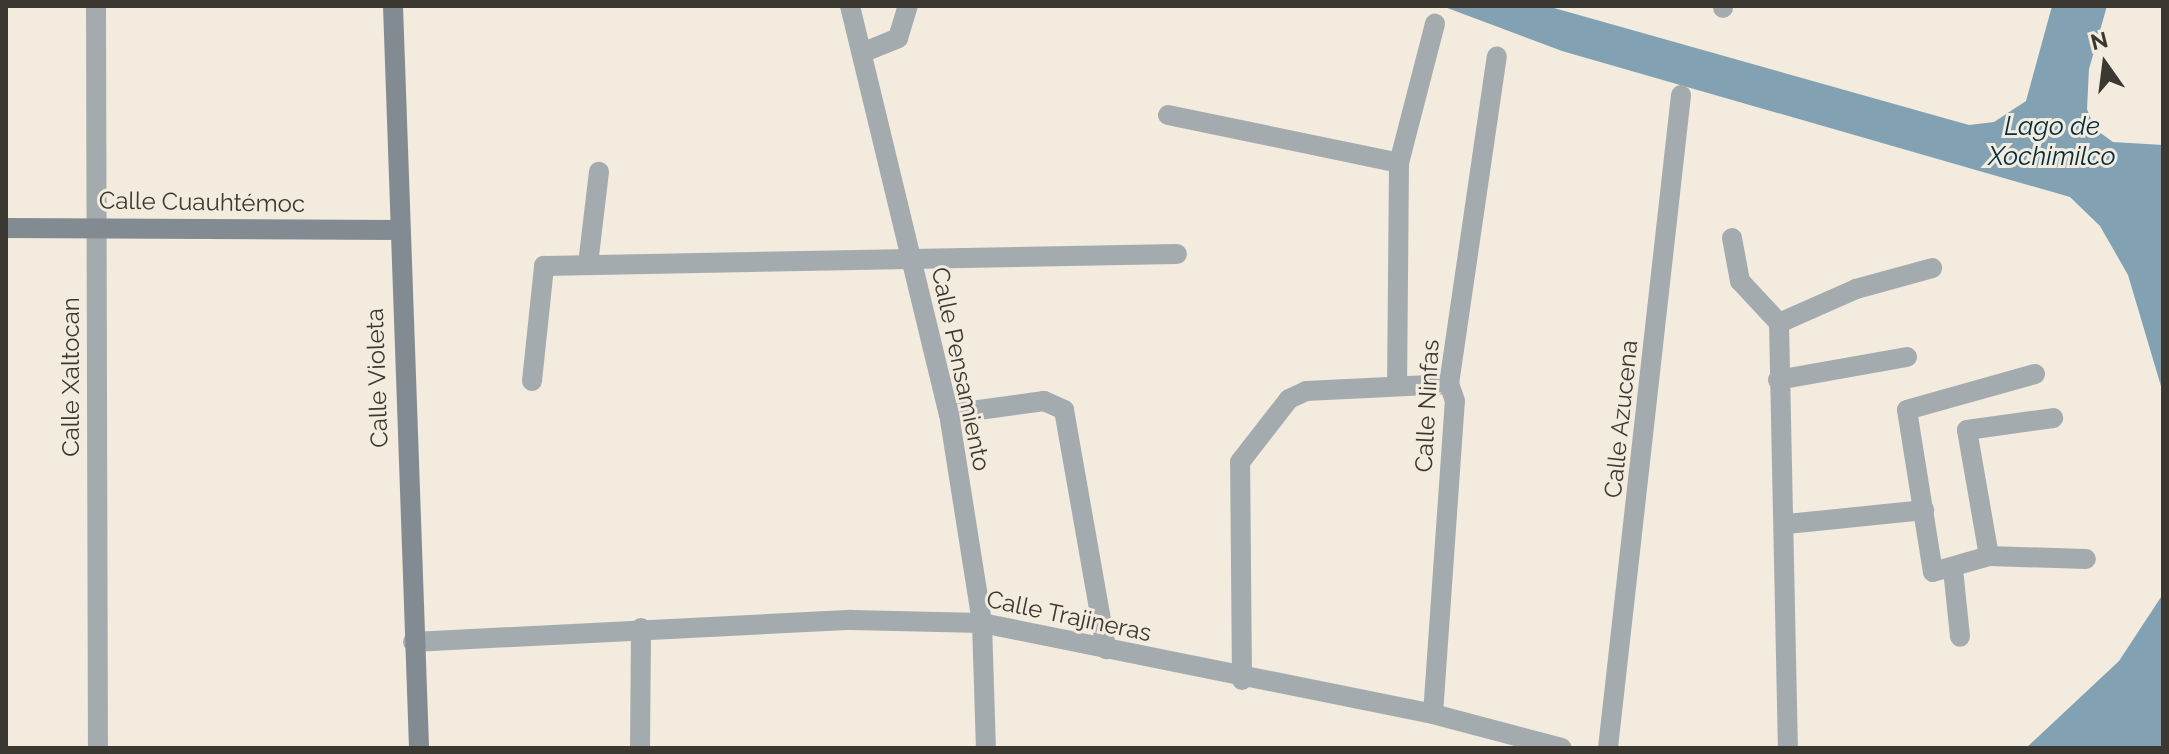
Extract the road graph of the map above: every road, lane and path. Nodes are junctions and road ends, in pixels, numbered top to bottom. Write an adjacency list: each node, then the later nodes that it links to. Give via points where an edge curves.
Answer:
1 (96, 6): 12 (street, Calle Xaltocan)
2 (393, 6): 14 (street, Calle Violeta)
3 (850, 6): 6 (street, Calle Pensamiento)
4 (908, 6): 6 (street, via 898,38)
5 (1435, 24): 10 (street)
6 (864, 52): 17 (street, Calle Pensamiento)
7 (1497, 56): 26 (street, Calle Ninfas)
8 (1681, 95): 46 (street, Calle Azucena)
9 (1168, 115): 10 (street)
10 (1399, 163): 25 (street)
11 (599, 172): 18 (street)
12 (97, 226): 13 (street, Calle Cuauhtémoc); 14 (street, Calle Cuauhtémoc); 41 (street, Calle Xaltocan)
13 (6, 228)
14 (398, 230): 37 (street, Calle Violeta)
15 (1732, 238): 20 (street, via 1740,281)
16 (1177, 254): 17 (street)
17 (912, 263): 18 (street); 27 (street, Calle Pensamiento)
18 (588, 264): 24 (street, via 544,266)
19 (1932, 268): 20 (street, via 1856,289)
20 (1779, 323): 23 (street)
21 (1907, 357): 23 (street)
22 (2035, 374): 29 (street, via 1907,410)
23 (1778, 380): 30 (street)
24 (532, 381)
25 (1397, 384): 26 (street); 39 (street, via 1289,399 1240,462)
26 (1449, 384): 40 (street, Calle Ninfas, via 1455,401)
27 (949, 414): 34 (street, Calle Pensamiento); 38 (street, via 1044,401 1064,410)
28 (2053, 418): 31 (street, via 1967,430)
29 (1924, 510): 30 (street); 33 (street, via 1933,572)
30 (1787, 524): 47 (street)
31 (1989, 556): 32 (street); 33 (street)
32 (2086, 559)
33 (1953, 569): 36 (street)
34 (982, 623): 35 (street, Calle Trajineras); 38 (street, Calle Trajineras); 44 (street, Calle Pensamiento)
35 (641, 628): 37 (street, Calle Trajineras); 43 (street)
36 (1960, 637)
37 (413, 642): 42 (street, Calle Violeta)
38 (1106, 649): 39 (street, Calle Trajineras)
39 (1242, 680): 40 (street, Calle Trajineras)
40 (1433, 714): 45 (street, Calle Trajineras)
41 (98, 748)
42 (419, 748)
43 (640, 748)
44 (986, 748)
45 (1562, 748)
46 (1608, 748)
47 (1788, 748)

